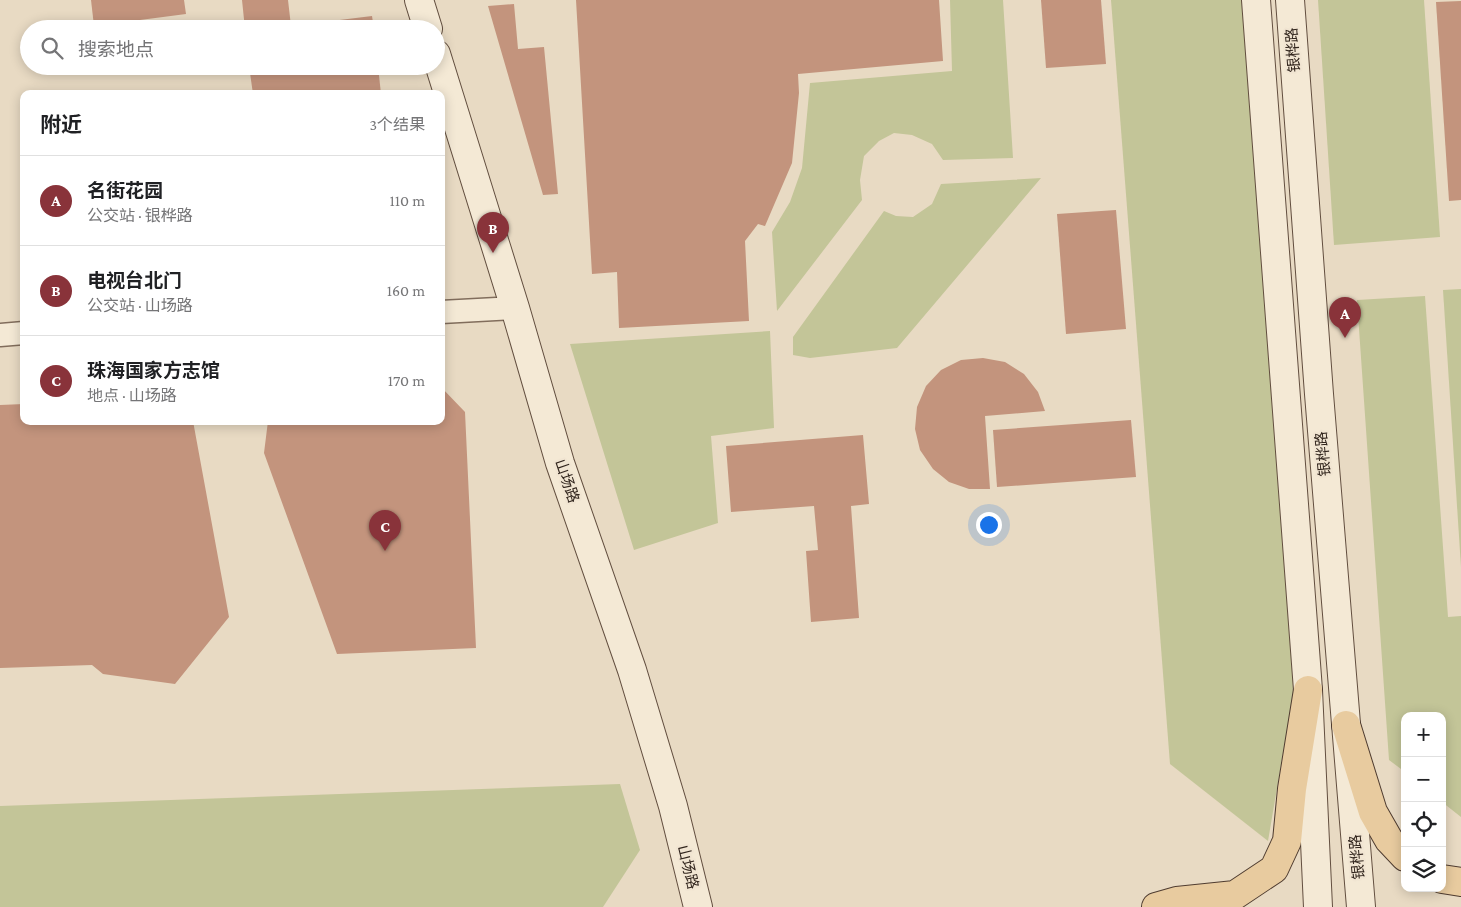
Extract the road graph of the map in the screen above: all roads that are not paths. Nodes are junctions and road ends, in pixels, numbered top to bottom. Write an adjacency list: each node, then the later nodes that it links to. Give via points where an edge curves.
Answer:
1 (419, 0): 4 (main road)
2 (1256, 0): 10 (main road)
3 (1290, 0): 11 (main road, 银桦路)
4 (425, 20)
5 (443, 75): 6 (main road, 山场路)
6 (515, 308): 7 (street); 15 (main road, 山场路, via 560,463 632,670 673,806)
7 (445, 312)
8 (20, 333): 9 (street)
9 (0, 334)
10 (1308, 690): 16 (main road, via 1287,842 1274,869 1235,895 1177,901); 17 (main road)
11 (1346, 725): 12 (main road, via 1373,812 1389,840); 18 (main road, 银桦路)
12 (1401, 852)
13 (1446, 880): 14 (main road)
14 (1461, 882)
15 (698, 907)
16 (1156, 907)
17 (1318, 907)
18 (1361, 907)

